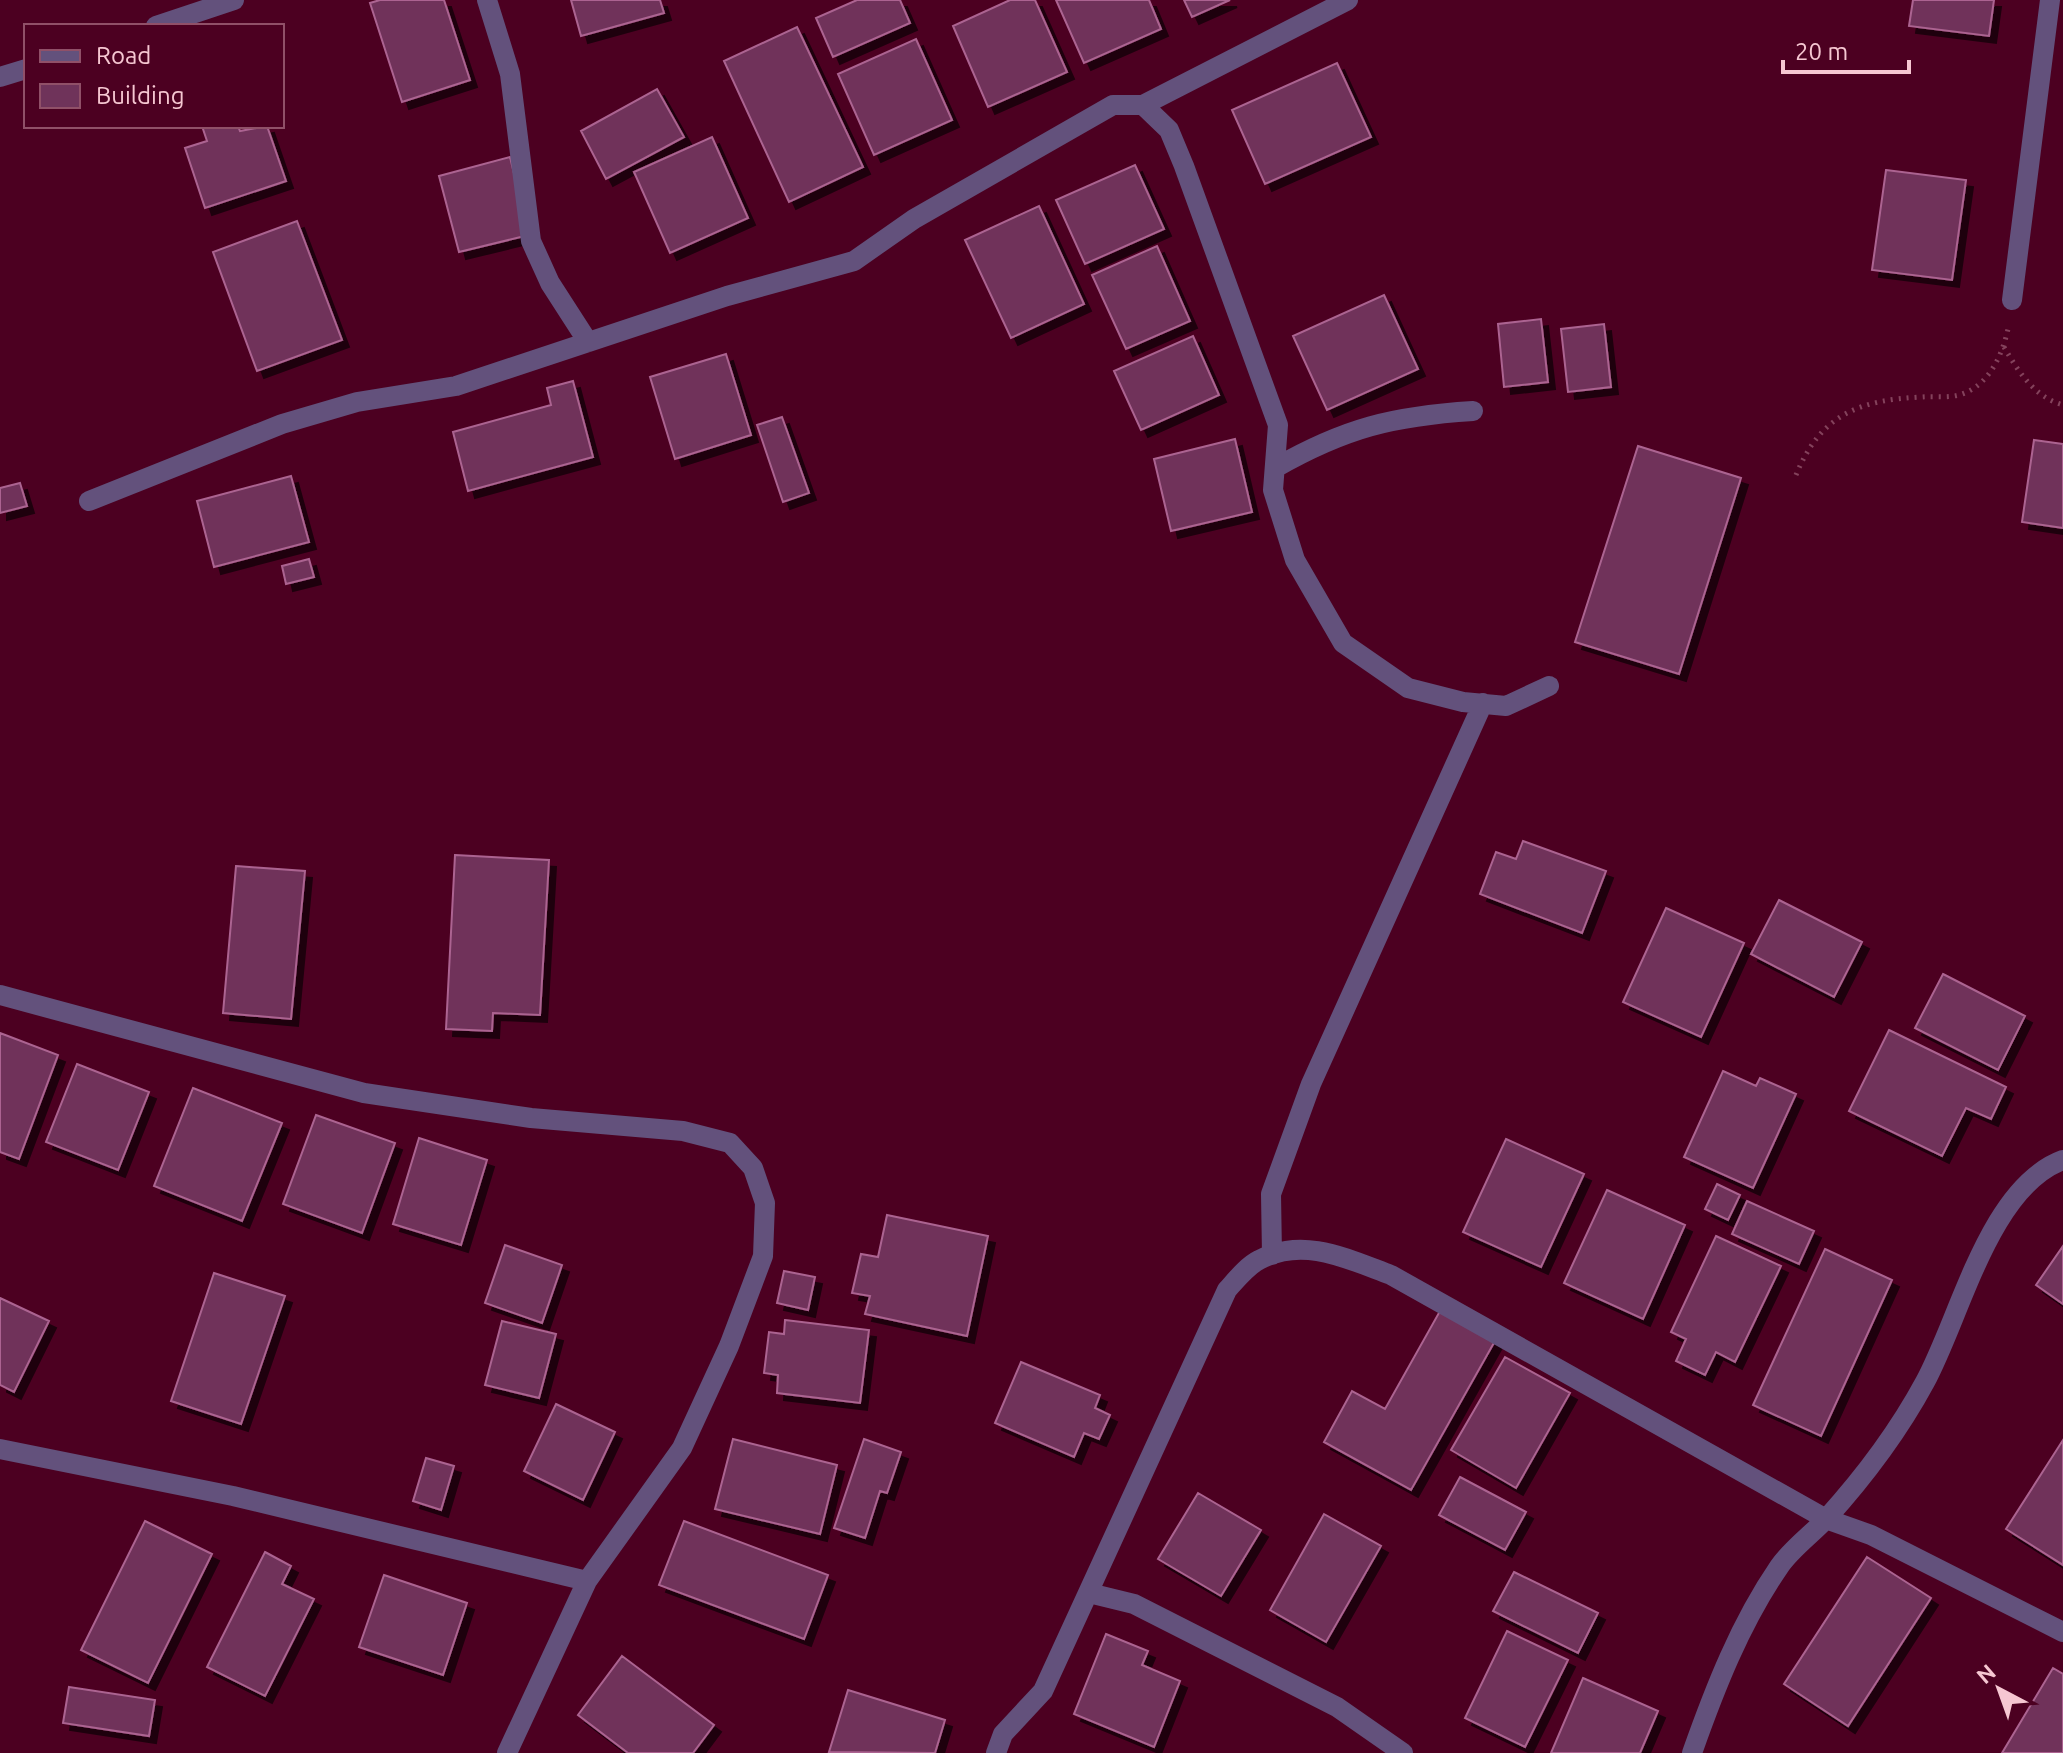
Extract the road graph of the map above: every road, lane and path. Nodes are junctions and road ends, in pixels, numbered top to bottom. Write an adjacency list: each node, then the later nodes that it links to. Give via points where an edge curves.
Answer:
1 (234, 0): 5 (street)
2 (487, 0): 10 (street, via 510,74 531,241 550,283)
3 (1348, 0): 8 (street)
4 (2050, 0): 9 (street)
5 (162, 24)
6 (24, 70): 7 (street)
7 (0, 77)
8 (1143, 105): 10 (street, via 1113,105 914,219 854,261); 14 (street, via 1169,130 1273,411 1278,425)
9 (2012, 300): 11 (path)
10 (588, 342): 16 (street, via 456,386 357,402 282,424)
11 (2003, 346): 12 (path, via 2024,380); 15 (path, via 1979,386 1958,396 1880,400 1825,426 1807,448)
12 (2063, 405)
13 (1473, 411): 14 (street, via 1375,424 1312,447)
14 (1275, 468): 18 (street, via 1273,490 1295,560 1343,643 1408,688)
15 (1796, 475)
16 (89, 501)
17 (1549, 686): 18 (street, via 1506,706)
18 (1483, 703): 21 (street, via 1311,1084 1271,1194)
19 (0, 995): 24 (street, via 364,1093 531,1118 683,1131 730,1143 753,1168 765,1203 763,1256 682,1448)
20 (2063, 1160): 23 (street, via 2039,1174 2007,1207 1926,1380 1885,1449)
21 (1272, 1255): 23 (street, via 1321,1249 1391,1275); 25 (street, via 1256,1260 1227,1290)
22 (0, 1449): 24 (street, via 233,1496)
23 (1826, 1519): 26 (street, via 1871,1535); 30 (street, via 1780,1565 1724,1665)
24 (587, 1581): 27 (street)
25 (1089, 1593): 28 (street, via 1043,1691 1003,1734); 29 (street, via 1134,1604 1337,1707)
26 (2063, 1632)
27 (507, 1753)
28 (996, 1753)
29 (1403, 1753)
30 (1692, 1753)

